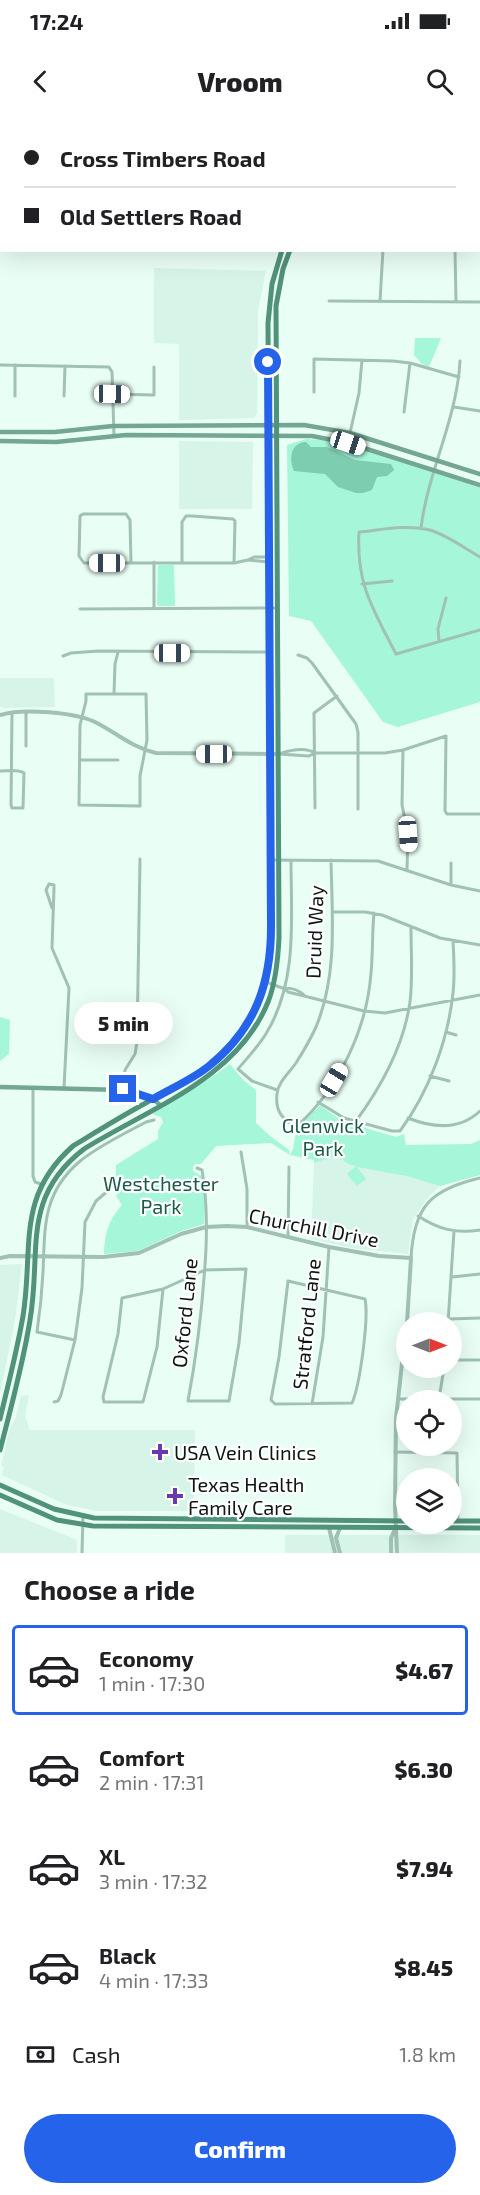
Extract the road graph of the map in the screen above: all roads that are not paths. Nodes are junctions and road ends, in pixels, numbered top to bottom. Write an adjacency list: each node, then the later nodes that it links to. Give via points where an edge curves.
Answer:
1 (281, 252): 9 (main road, via 272,284)
2 (289, 252): 9 (main road)
3 (383, 252): 6 (street)
4 (455, 252): 7 (street)
5 (329, 301): 6 (street)
6 (380, 301): 7 (street)
7 (456, 301): 8 (street)
8 (480, 302)
9 (272, 306): 25 (main road); 26 (main road)
10 (362, 360): 12 (street); 18 (street, via 314,360); 30 (street)
11 (460, 362): 17 (street)
12 (410, 363): 17 (street); 24 (street)
13 (0, 365): 14 (street)
14 (15, 365): 15 (street); 20 (street)
15 (65, 366): 19 (street, via 109,367); 21 (street)
16 (154, 367): 19 (street, via 154,394)
17 (459, 377): 22 (street)
18 (314, 392)
19 (112, 394): 28 (street)
20 (15, 396)
21 (64, 396)
22 (454, 406): 23 (street); 36 (street)
23 (480, 411)
24 (404, 412)
25 (269, 424): 26 (main road); 27 (main road); 32 (main road)
26 (277, 424): 30 (main road); 33 (main road)
27 (204, 425): 28 (main road); 31 (main road)
28 (113, 426): 29 (main road); 34 (street)
29 (0, 432)
30 (350, 433): 36 (main road)
31 (204, 435): 32 (main road); 34 (main road)
32 (269, 435): 33 (main road); 42 (main road)
33 (277, 435): 37 (main road, via 327,438); 52 (main road)
34 (114, 436): 35 (main road, via 56,442)
35 (0, 441)
36 (436, 460): 37 (street); 38 (main road)
37 (433, 470): 39 (main road); 40 (street)
38 (480, 474)
39 (480, 485)
40 (421, 528): 41 (street); 48 (street, via 358,532)
41 (480, 557)
42 (268, 560): 46 (street, via 254,557); 51 (main road)
43 (154, 562): 44 (street); 45 (street); 50 (street)
44 (182, 562): 46 (street); 46 (street, via 182,522 186,516 192,516 233,519)
45 (130, 563): 45 (street, via 84,563 79,519 84,514 126,514 130,520)
46 (234, 563)
47 (392, 581): 48 (street)
48 (362, 584): 55 (street, via 396,654)
49 (446, 597): 55 (street, via 438,626)
50 (154, 608): 51 (street); 53 (street)
51 (268, 608): 52 (street); 57 (main road)
52 (277, 608): 72 (main road)
53 (80, 609)
54 (480, 630): 55 (street)
55 (439, 641)
56 (118, 652): 57 (street); 59 (street, via 87,651); 60 (street)
57 (269, 652): 71 (main road)
58 (298, 655): 61 (street, via 307,658)
59 (63, 656)
60 (114, 694): 65 (street, via 86,694); 67 (street, via 146,694)
61 (337, 696): 69 (street, via 314,714); 70 (street, via 356,724)
62 (1, 713): 63 (street)
63 (12, 713): 64 (street); 76 (street)
64 (27, 713): 65 (street); 66 (street)
65 (83, 717): 67 (street); 73 (street)
66 (26, 746)
67 (145, 750): 71 (street, via 169,754); 73 (street, via 140,806 79,805)
68 (403, 750): 70 (street); 79 (street, via 446,736 445,811); 86 (street)
69 (315, 753): 70 (street); 72 (street, via 309,750); 77 (street)
70 (358, 753): 78 (street)
71 (270, 754): 72 (street); 81 (main road)
72 (278, 754): 82 (main road)
73 (80, 760): 74 (street)
74 (118, 760)
75 (0, 771): 76 (street)
76 (11, 771): 76 (street, via 11,805 23,808 24,773)
77 (315, 808)
78 (358, 808)
79 (480, 814)
80 (140, 859): 110 (street, via 137,1042 125,1070)
81 (270, 860): 82 (street); 95 (main road, via 271,941)
82 (278, 860): 83 (street); 96 (main road, via 279,938)
83 (291, 860): 84 (street); 97 (street, via 291,951)
84 (331, 860): 86 (street, via 378,861); 90 (street, Druid Way)
85 (452, 863): 87 (street)
86 (407, 869): 87 (street)
87 (451, 885): 88 (street)
88 (480, 891)
89 (52, 908): 89 (street, via 46,890 49,884 54,885); 109 (street, via 52,948 69,988)
90 (332, 912): 91 (street); 100 (street, Druid Way, via 332,957)
91 (374, 913): 92 (street); 102 (street, via 371,974)
92 (411, 927): 93 (street); 101 (street)
93 (453, 941): 94 (street); 99 (street)
94 (480, 945)
95 (266, 981): 96 (street); 112 (main road, via 256,1010 232,1043 210,1065)
96 (273, 984): 97 (street); 114 (main road, via 259,1022 240,1048 216,1071)
97 (285, 989): 100 (street); 111 (street, via 268,1031 238,1069 252,1081)
98 (480, 995): 99 (street)
99 (452, 1000): 101 (street); 103 (street)
100 (325, 1001): 102 (street); 111 (street, Druid Way, via 304,1051)
101 (408, 1010): 102 (street); 118 (street, via 391,1059)
102 (364, 1011): 113 (street, via 347,1059)
103 (446, 1032): 104 (street); 105 (street)
104 (456, 1035)
105 (430, 1076): 106 (street); 116 (street)
106 (449, 1081)
107 (0, 1087): 108 (main road)
108 (33, 1088): 109 (main road); 125 (street, via 33,1176)
109 (64, 1089): 110 (main road)
110 (123, 1089): 112 (main road)
111 (277, 1090): 113 (street, via 280,1115 296,1127)
112 (153, 1099): 114 (main road); 119 (main road)
113 (318, 1102): 118 (street)
114 (160, 1105): 120 (main road)
115 (480, 1111): 116 (street, via 455,1125 425,1125)
116 (408, 1118): 118 (street, via 398,1132)
117 (154, 1120): 136 (street, via 95,1150 65,1177 47,1210)
118 (356, 1121)
119 (82, 1141): 120 (main road); 125 (main road, via 57,1161)
120 (87, 1147): 135 (main road, via 59,1173 44,1199 36,1227)
121 (241, 1152): 129 (street)
122 (197, 1167): 128 (street, Oxford Lane, via 202,1170 206,1191)
123 (289, 1167): 132 (street)
124 (480, 1178): 127 (street, via 441,1192)
125 (41, 1184): 134 (main road, via 31,1214)
126 (110, 1189): 137 (street, via 96,1202 85,1222)
127 (418, 1216): 131 (street, via 434,1227); 139 (street)
128 (206, 1227): 129 (street, Churchill Drive); 137 (street, Churchill Drive, via 180,1234 140,1253); 140 (street, Oxford Lane)
129 (247, 1227): 132 (street, Churchill Drive)
130 (480, 1230): 131 (street)
131 (454, 1232): 142 (street)
132 (288, 1237): 133 (street, Churchill Drive)
133 (329, 1247): 139 (street, Churchill Drive); 144 (street, Stratford Lane)
134 (28, 1257): 135 (street, Churchill Drive); 138 (street, Churchill Drive); 152 (main road, via 23,1317)
135 (35, 1257): 136 (street, Churchill Drive); 153 (main road, via 30,1319)
136 (44, 1257): 137 (street, Churchill Drive); 149 (street, via 37,1332)
137 (83, 1257): 149 (street)
138 (0, 1258)
139 (411, 1258): 145 (street)
140 (205, 1270): 140 (street, Oxford Lane, via 202,1317 188,1401 229,1401 246,1269); 143 (street)
141 (480, 1274): 142 (street)
142 (452, 1277): 146 (street)
143 (163, 1289): 143 (street, via 123,1298 103,1397 107,1403 143,1402 156,1347)
144 (326, 1290): 157 (street, Stratford Lane); 157 (street, via 365,1299 365,1325 352,1403); 157 (street, via 288,1281 271,1400 275,1404)
145 (408, 1312)
146 (449, 1312)
147 (480, 1318): 148 (street)
148 (462, 1320)
149 (75, 1340): 156 (street, via 61,1395)
150 (462, 1360): 151 (street)
151 (480, 1360)
152 (7, 1389): 153 (main road); 158 (main road)
153 (14, 1390): 160 (main road)
154 (462, 1399): 155 (street)
155 (480, 1399)
156 (54, 1402)
157 (312, 1404)
158 (0, 1419)
159 (396, 1425): 161 (street)
160 (0, 1450)
161 (395, 1452): 162 (street, via 457,1453); 168 (street)
162 (457, 1468)
163 (0, 1485): 165 (main road, via 54,1509)
164 (0, 1495): 171 (main road, via 57,1520)
165 (83, 1516): 166 (main road); 171 (street)
166 (205, 1520): 167 (main road); 172 (main road)
167 (279, 1520): 168 (main road); 173 (main road)
168 (395, 1521): 176 (street)
169 (462, 1521): 170 (main road)
170 (480, 1521)
171 (82, 1525): 172 (main road); 178 (street)
172 (205, 1527): 173 (main road)
173 (279, 1527): 174 (main road)
174 (329, 1528): 175 (main road); 179 (street)
175 (340, 1528): 176 (main road); 179 (street)
176 (395, 1528): 177 (main road); 180 (street); 181 (street)
177 (480, 1528)
178 (82, 1553)
179 (337, 1553)
180 (391, 1553)
181 (397, 1553)

